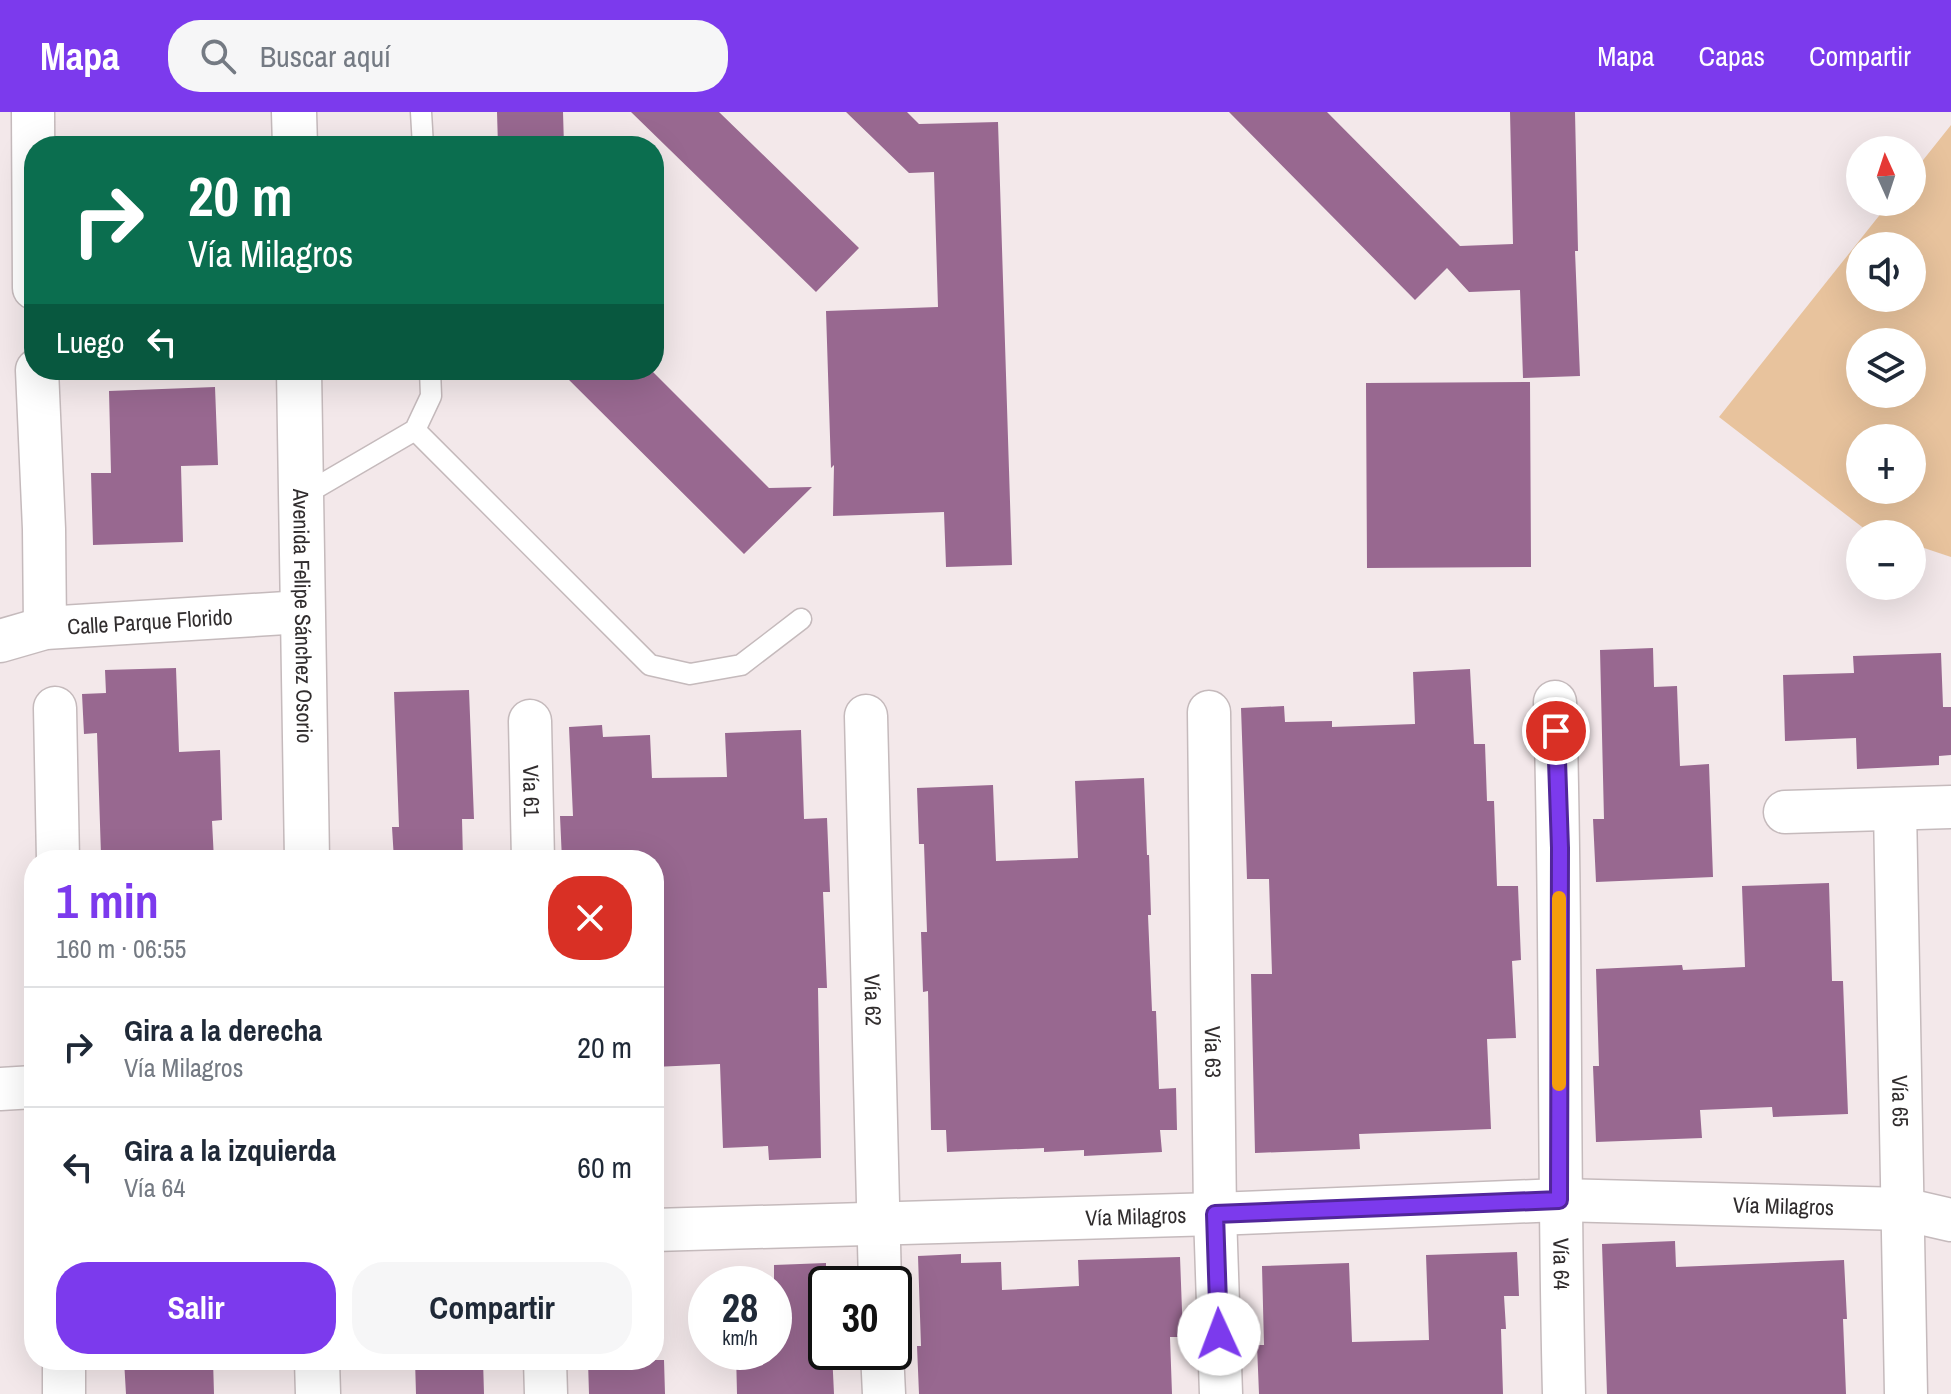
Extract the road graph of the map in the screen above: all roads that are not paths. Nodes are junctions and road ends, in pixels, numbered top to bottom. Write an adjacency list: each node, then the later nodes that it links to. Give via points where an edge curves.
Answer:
1 (33, 112): 4 (street)
2 (294, 112): 5 (street)
3 (421, 112): 6 (lane)
4 (31, 136)
5 (295, 136)
6 (422, 136)
7 (24, 236): 8 (street)
8 (22, 263)
9 (37, 380): 16 (street)
10 (299, 380): 13 (street, Avenida Felipe Sánchez Osorio)
11 (430, 380): 12 (lane, via 431,396)
12 (415, 430): 13 (lane); 15 (lane, via 650,665 690,674 741,665)
13 (302, 496): 14 (street, Avenida Felipe Sánchez Osorio)
14 (302, 612): 16 (street, Calle Parque Florido); 27 (street, Avenida Felipe Sánchez Osorio)
15 (801, 619)
16 (45, 628): 17 (street, Calle Parque Florido)
17 (0, 641)
18 (1555, 702): 31 (street, Vía 64)
19 (55, 708): 26 (street)
20 (1209, 712): 33 (street, Vía 63)
21 (866, 716): 35 (street, Vía 62)
22 (530, 721): 28 (street, Vía 61)
23 (1951, 807): 24 (street)
24 (1895, 809): 25 (street); 32 (street, Vía 65)
25 (1785, 812)
26 (58, 850)
27 (307, 850)
28 (533, 850)
29 (24, 1088): 30 (street)
30 (0, 1089)
31 (1559, 1200): 32 (street, Vía Milagros); 33 (street, Vía Milagros); 47 (street, Vía 64)
32 (1903, 1209): 34 (street, Vía Milagros); 48 (street, Vía 65)
33 (1215, 1214): 35 (street, Vía Milagros); 46 (street, Vía 63)
34 (1951, 1220)
35 (877, 1225): 36 (street, Vía Milagros); 37 (street, Vía 62)
36 (664, 1230)
37 (879, 1266)
38 (64, 1370): 42 (street)
39 (317, 1370): 43 (street)
40 (545, 1370): 44 (street)
41 (883, 1370): 45 (street)
42 (64, 1394)
43 (318, 1394)
44 (546, 1394)
45 (884, 1394)
46 (1221, 1394)
47 (1564, 1394)
48 (1906, 1394)

